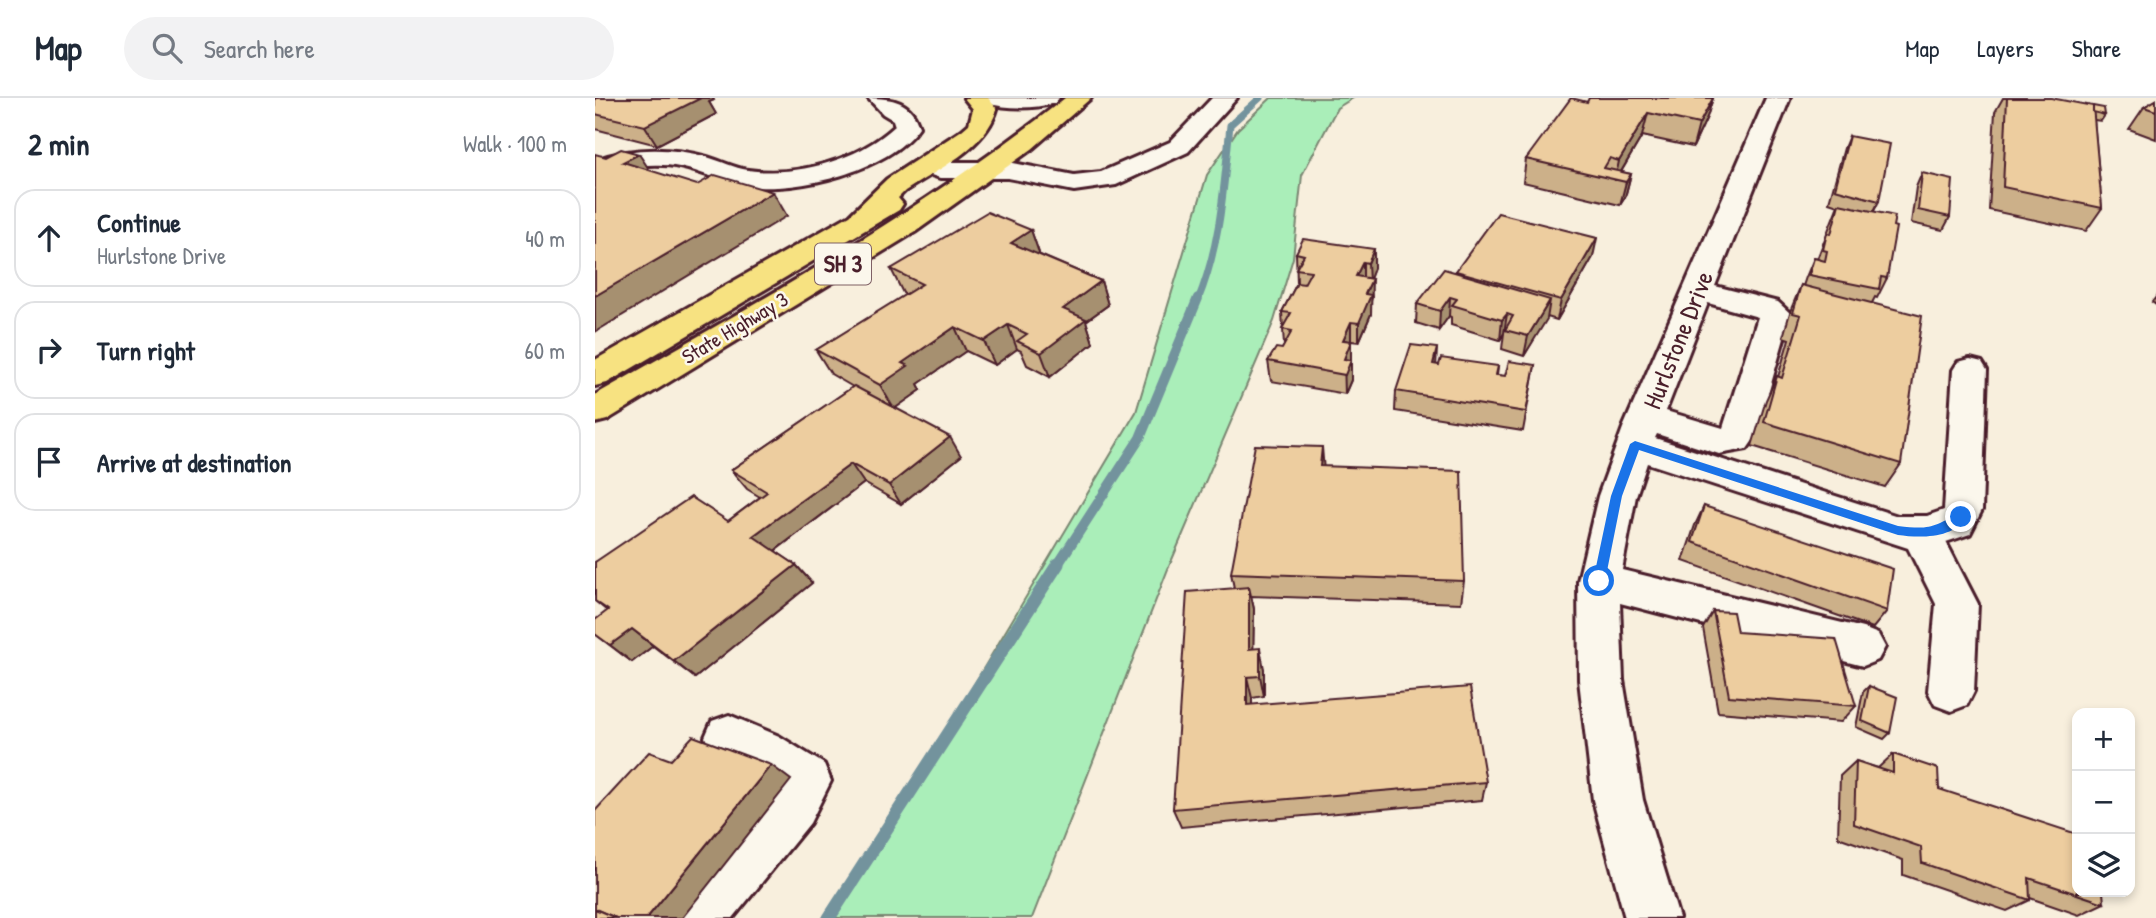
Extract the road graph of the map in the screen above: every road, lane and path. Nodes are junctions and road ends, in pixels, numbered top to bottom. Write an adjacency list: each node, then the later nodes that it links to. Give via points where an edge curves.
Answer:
1 (880, 98): 8 (street, via 904,116 907,127 871,156 837,168 750,178 686,160)
2 (976, 98): 11 (highway, via 985,109 980,126 896,186)
3 (995, 98): 7 (street)
4 (1079, 98): 10 (highway, State Highway 3 / SH 3)
5 (1225, 98): 10 (street, via 1179,147 1107,179 1074,184)
6 (1777, 98): 12 (street, Hurlstone Drive)
7 (1041, 99): 9 (highway, State Highway 3 / SH 3)
8 (604, 164)
9 (940, 170): 10 (street); 11 (highway, State Highway 3 / SH 3)
10 (988, 170): 15 (highway, State Highway 3 / SH 3, via 826,274)
11 (853, 226): 14 (highway, State Highway 3 / SH 3)
12 (1698, 291): 16 (street, Hurlstone Drive); 16 (street, via 1775,314 1738,436 1719,441)
13 (1969, 370): 17 (street, via 1963,510 1956,523)
14 (595, 376)
15 (595, 411)
16 (1641, 431): 17 (street, via 1898,531); 18 (street, Hurlstone Drive, via 1617,496)
17 (1920, 533): 20 (street, via 1957,604)
18 (1599, 581): 19 (street); 23 (street, Hurlstone Drive, via 1601,680 1618,800)
19 (1863, 648)
20 (1951, 691)
21 (729, 737): 22 (street, via 807,781 792,806)
22 (699, 918)
23 (1652, 918)

